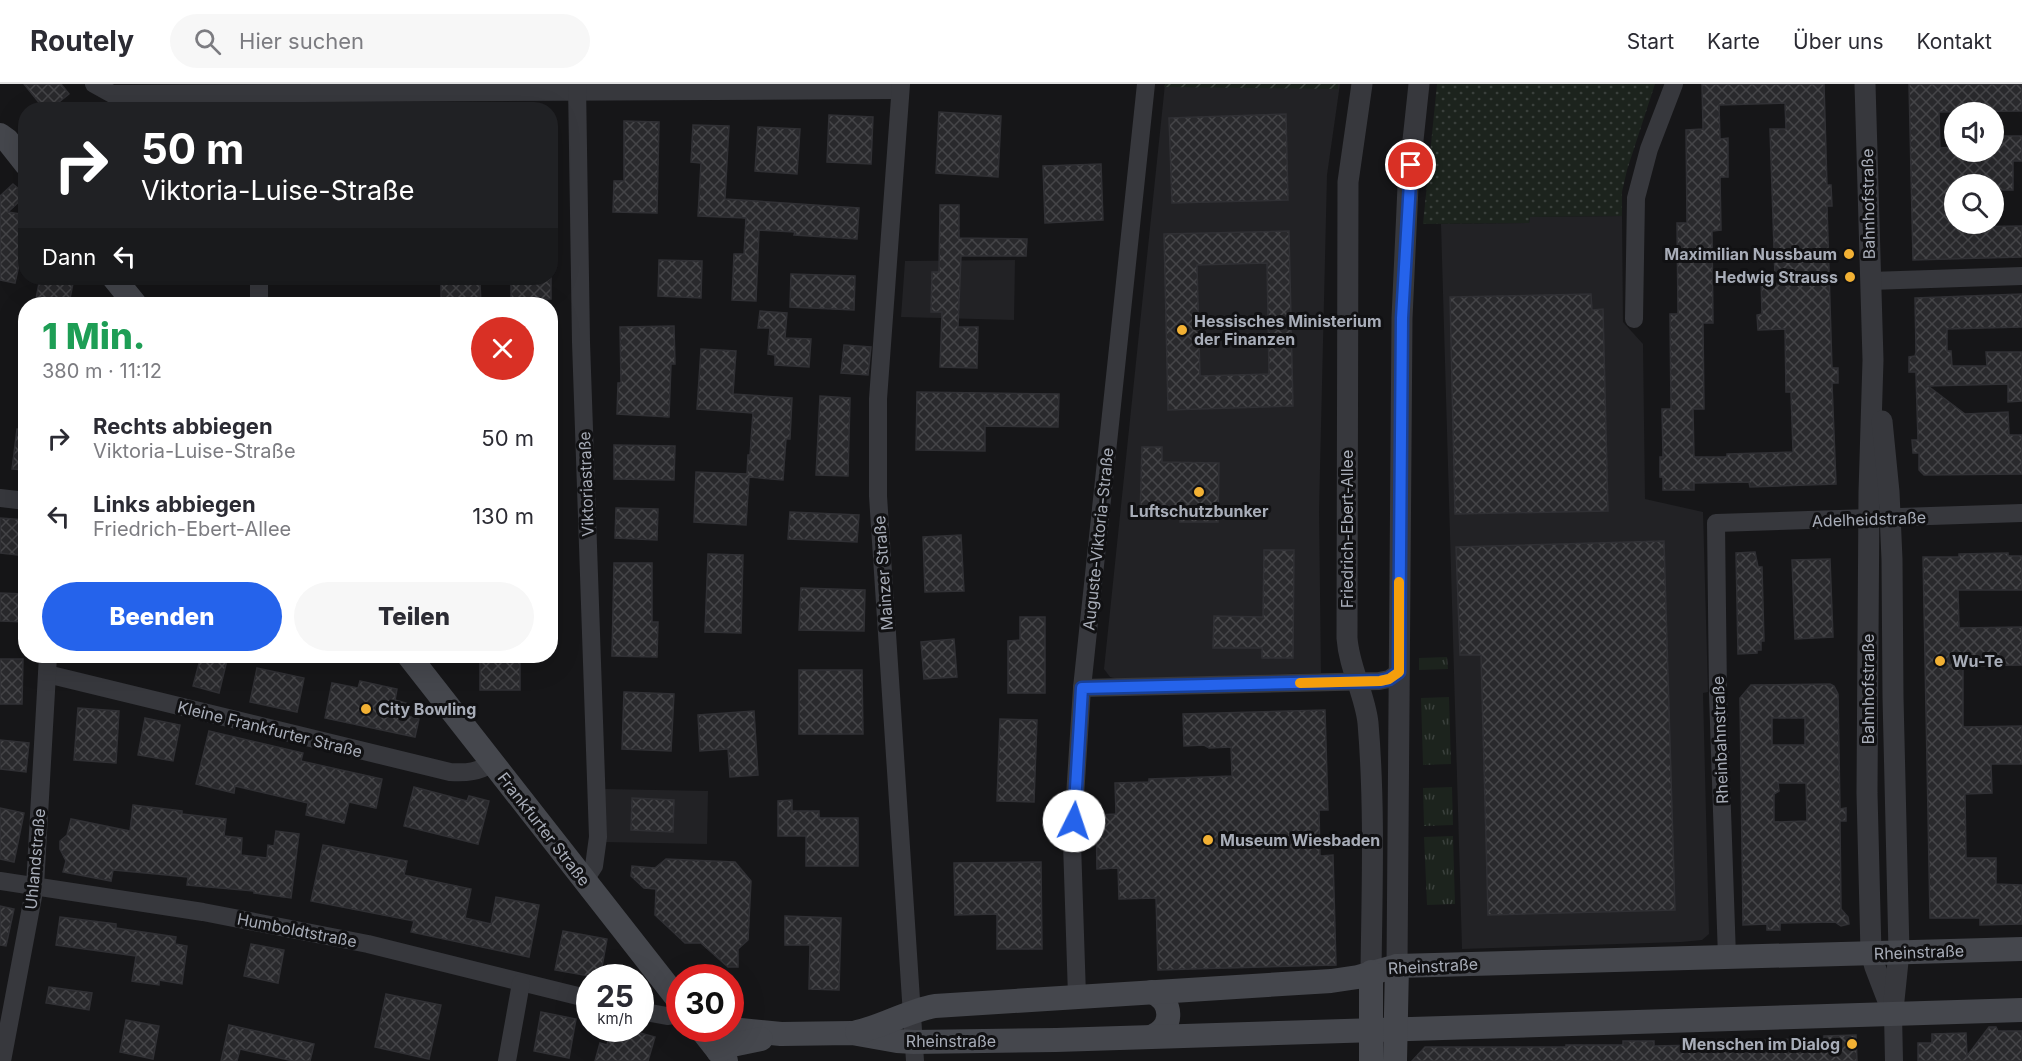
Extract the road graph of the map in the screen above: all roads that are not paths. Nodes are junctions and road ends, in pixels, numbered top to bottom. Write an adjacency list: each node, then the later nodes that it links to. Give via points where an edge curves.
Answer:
1 (93, 84): 9 (street, via 112,94)
2 (1146, 84): 29 (street, Auguste-Viktoria-Straße)
3 (1362, 84): 28 (street, Friedrich-Ebert-Allee, via 1348,182 1347,259 1347,638)
4 (1419, 84): 26 (street, via 1408,188 1402,318)
5 (1674, 84): 16 (street, via 1649,149 1636,198)
6 (1865, 84): 13 (street, Bahnhofstraße)
7 (900, 87): 8 (street); 46 (street, Mainzer Straße, via 878,399 878,496)
8 (577, 88): 9 (street); 31 (street, Viktoriastraße, via 581,342 598,837 594,866)
9 (259, 96)
10 (2, 136): 11 (main road)
11 (18, 155)
12 (2022, 276): 13 (street)
13 (1870, 280): 17 (street, Bahnhofstraße)
14 (120, 285): 15 (main road)
15 (129, 297)
16 (1634, 319)
17 (1873, 360): 21 (street, Bahnhofstraße); 22 (street, Bahnhofstraße)
18 (0, 498): 19 (street)
19 (18, 500)
20 (2022, 513): 21 (street, Adelheidstraße)
21 (1891, 518): 22 (street, Adelheidstraße); 35 (street, Bahnhofstraße)
22 (1869, 519): 23 (street, Adelheidstraße); 36 (street, Bahnhofstraße, via 1867,799)
23 (1716, 523): 37 (street, Rheinbahnstraße)
24 (48, 663): 27 (street, Uhlandstraße)
25 (414, 663): 30 (main road, Frankfurter Straße)
26 (1399, 672): 28 (street, via 1386,680); 38 (street)
27 (47, 674): 30 (street, Kleine Frankfurter Straße, via 450,772 469,773); 33 (street, Uhlandstraße)
28 (1357, 682): 29 (street); 39 (street, Friedrich-Ebert-Allee, via 1367,721 1372,794)
29 (1082, 688): 44 (street, Auguste-Viktoria-Straße, via 1072,843)
30 (493, 763): 31 (main road, Frankfurter Straße)
31 (585, 880): 41 (main road, Frankfurter Straße)
32 (0, 881): 33 (street, Humboldtstraße)
33 (35, 886): 40 (street, Humboldtstraße, via 203,912 368,944); 57 (street, Uhlandstraße)
34 (2022, 949): 35 (main road, Rheinstraße)
35 (1899, 952): 36 (main road, Rheinstraße); 47 (street, Bahnhofstraße)
36 (1871, 953): 37 (main road, Rheinstraße); 47 (street, Bahnhofstraße)
37 (1727, 957): 38 (main road, Rheinstraße)
38 (1396, 966): 39 (main road, Rheinstraße); 48 (main road)
39 (1371, 972): 42 (main road, Rheinstraße, via 1331,981); 50 (main road)
40 (521, 983): 43 (street, Humboldtstraße); 58 (street)
41 (666, 984)
42 (1152, 992): 44 (main road, Rheinstraße); 53 (main road, via 1166,1003 1169,1014 1163,1030)
43 (576, 996)
44 (1077, 996): 46 (main road, Rheinstraße)
45 (2022, 1010): 47 (main road, Rheinstraße)
46 (912, 1011): 51 (main road, Rheinstraße); 55 (street, Mainzer Straße)
47 (1893, 1014): 48 (main road, Rheinstraße); 61 (street, Bahnhofstraße)
48 (1396, 1029): 50 (main road, Rheinstraße); 60 (main road)
49 (744, 1030): 52 (main road)
50 (1370, 1030): 53 (main road, Rheinstraße); 59 (main road)
51 (852, 1033): 52 (main road, Rheinstraße); 55 (main road, Rheinstraße, via 897,1041)
52 (781, 1034): 56 (main road, via 732,1045)
53 (1153, 1036): 55 (main road, Rheinstraße)
54 (711, 1042): 56 (main road)
55 (914, 1052)
56 (722, 1056)
57 (2, 1061)
58 (507, 1061)
59 (1371, 1061)
60 (1395, 1061)
61 (1894, 1061)

